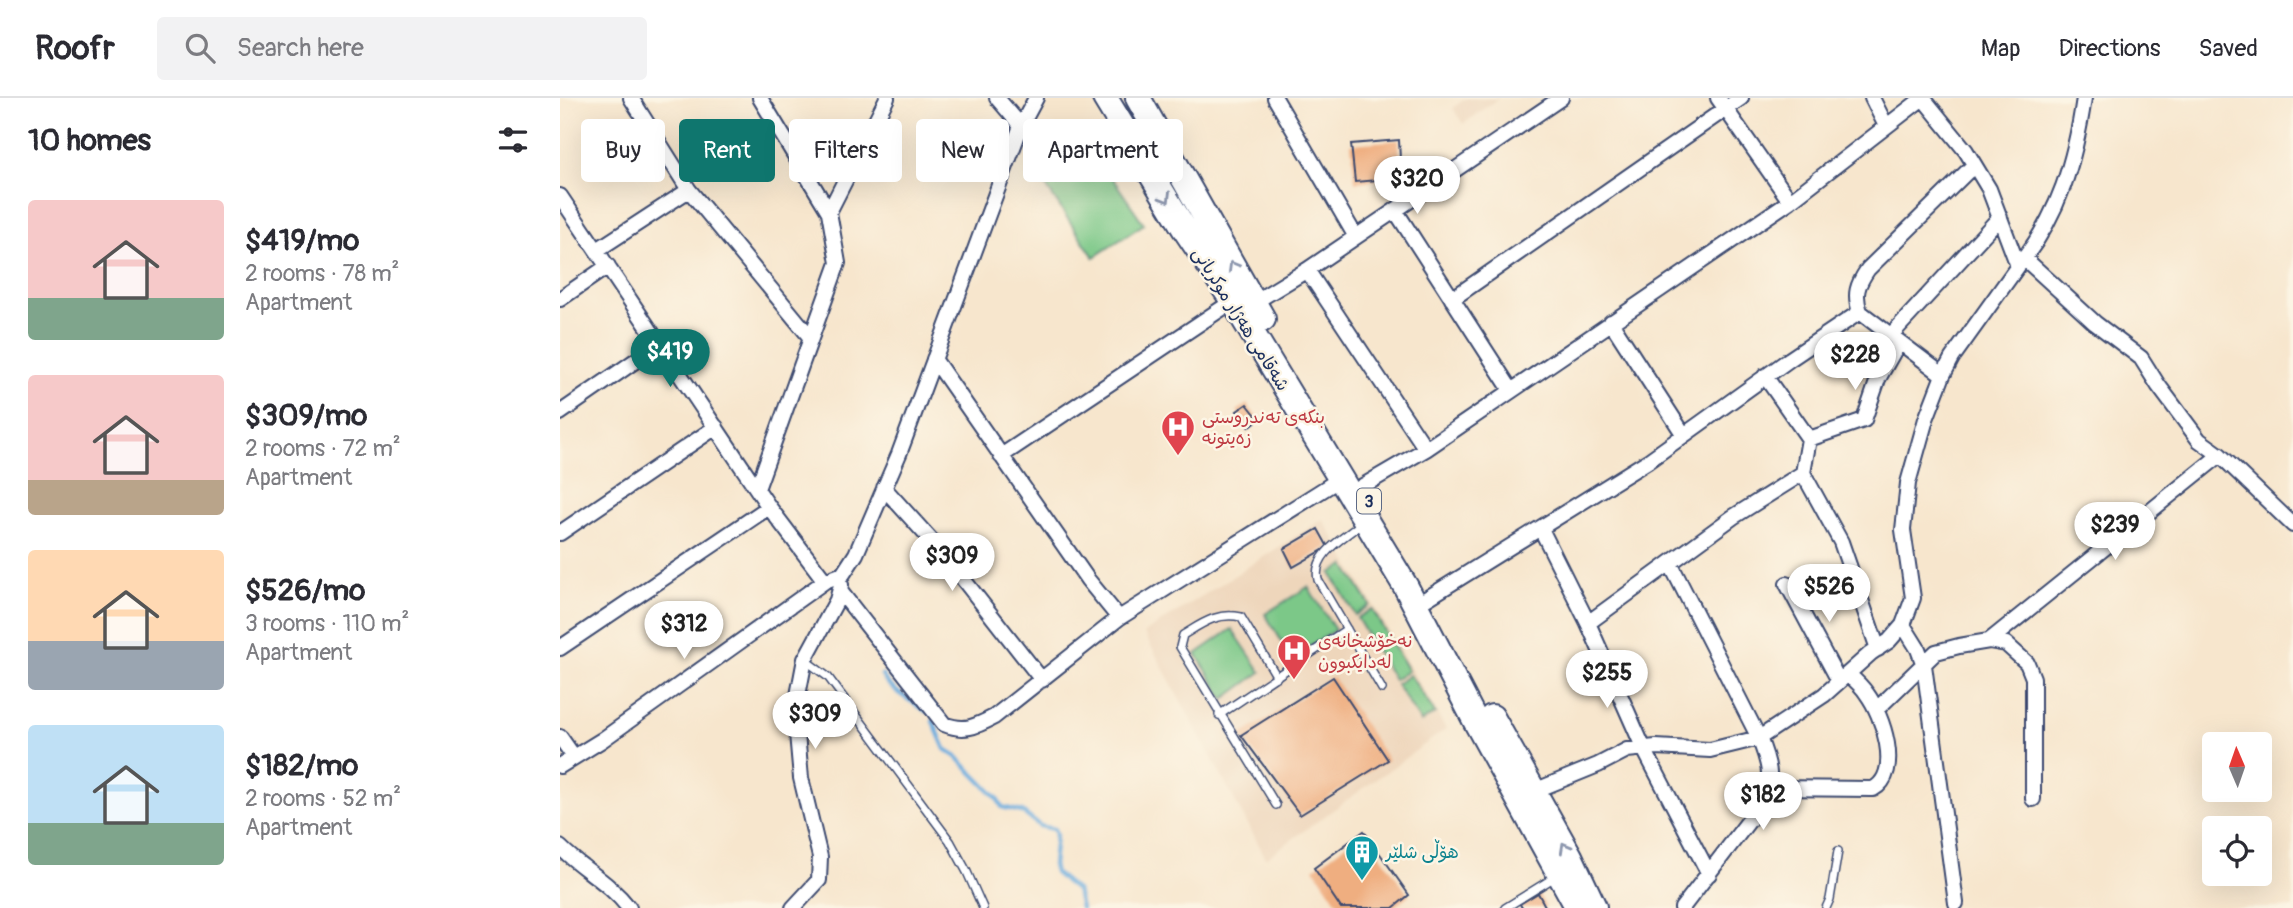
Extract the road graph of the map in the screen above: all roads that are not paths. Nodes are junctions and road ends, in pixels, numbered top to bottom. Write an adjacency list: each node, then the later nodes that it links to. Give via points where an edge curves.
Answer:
1 (631, 98): 18 (street)
2 (760, 98): 22 (street)
3 (887, 98): 22 (street)
4 (997, 98): 15 (street)
5 (1036, 98): 15 (street)
6 (1105, 98): 24 (highway, شەقامی ھەژار موکریانی / 3, one-way to 24)
7 (1139, 98): 24 (highway, شەقامی ھەژار موکریانی / 3)
8 (1275, 98): 25 (street)
9 (1561, 98): 21 (street)
10 (1741, 98): 14 (street)
11 (1872, 98): 16 (street)
12 (1923, 98): 16 (street); 17 (street)
13 (2084, 98): 27 (street, via 2066,181 2050,220)
14 (1722, 103): 20 (street); 31 (street)
15 (1021, 127): 38 (street)
16 (1886, 127): 20 (street)
17 (1974, 165): 23 (street); 33 (street, via 1868,270 1857,285)
18 (689, 190): 26 (street); 35 (street)
19 (560, 196): 26 (street)
20 (1790, 201): 34 (street)
21 (1395, 210): 25 (street); 31 (street)
22 (829, 212): 35 (street, via 838,263)
23 (2000, 216): 27 (street); 36 (street)
24 (1193, 221): 32 (highway, شەقامی ھەژار موکریانی / 3)
25 (1356, 237): 29 (street)
26 (597, 250): 28 (street)
27 (2021, 262): 39 (street); 47 (street, via 2141,358 2199,440)
28 (608, 266): 30 (street); 37 (street)
29 (1307, 270): 32 (street); 46 (street)
30 (560, 299)
31 (1452, 299): 41 (street)
32 (1243, 302): 48 (street); 50 (highway, شەقامی ھەژار موکریانی / 3)
33 (1860, 312): 36 (street); 40 (street)
34 (1611, 322): 41 (street); 44 (street)
35 (811, 338): 52 (street)
36 (1895, 338): 39 (street); 45 (street, via 1864,420)
37 (660, 343): 42 (street); 43 (street)
38 (934, 359): 48 (street); 51 (street)
39 (1943, 375): 66 (street, via 1908,482 1903,530 1913,598)
40 (1765, 376): 44 (street); 45 (street)
41 (1511, 390): 46 (street)
42 (560, 413)
43 (716, 427): 52 (street); 57 (street)
44 (1685, 435): 56 (street)
45 (1809, 439): 49 (street)
46 (1426, 449): 50 (street)
47 (2220, 455): 55 (street); 68 (street)
48 (1001, 456): 64 (street)
49 (1803, 473): 58 (street); 70 (street, via 1841,542)
50 (1350, 483): 54 (highway, شەقامی ھەژار موکریانی / 3); 63 (highway, شەقامی ھەژار موکریانی / 3); 64 (street)
51 (884, 488): 59 (street); 75 (street, via 941,551)
52 (757, 489): 53 (street)
53 (769, 507): 60 (street); 69 (street)
54 (1366, 520): 67 (lane, via 1316,565 1318,580); 91 (highway, شەقامی ھەژار موکریانی / 3)
55 (2293, 525)
56 (1541, 529): 63 (street); 65 (street)
57 (560, 533)
58 (1670, 563): 65 (street); 80 (street)
59 (843, 574): 60 (street); 62 (street)
60 (825, 582): 82 (street)
61 (1787, 584): 74 (street)
62 (840, 591): 71 (street); 75 (street, via 944,724 957,730 994,718)
63 (1426, 599): 85 (highway, شەقامی ھەژار موکریانی / 3)
64 (1119, 618): 75 (street)
65 (1588, 623): 81 (street)
66 (1903, 625): 70 (street); 72 (street)
67 (1347, 629): 73 (lane); 76 (lane)
68 (1989, 641): 72 (street, via 1936,652); 86 (street, via 2006,644 2020,654 2033,678)
69 (560, 648)
70 (1878, 649): 74 (street)
71 (804, 659): 94 (street, via 795,711 796,741 820,857 819,880); 95 (lane, via 828,677 950,841)
72 (1924, 665): 77 (street); 92 (street)
73 (1277, 677): 78 (lane); 78 (lane, via 1241,617 1211,617 1182,635 1180,648)
74 (1844, 677): 77 (street, via 1867,692); 80 (street)
75 (1042, 680)
76 (1382, 689)
77 (1877, 709): 84 (street, via 1886,734 1888,767 1878,786)
78 (1219, 715): 87 (lane)
79 (560, 737): 82 (street)
80 (1759, 738): 81 (street, via 1710,750); 84 (street, via 1769,761)
81 (1643, 747): 85 (street); 90 (street)
82 (574, 757): 83 (street)
83 (560, 766)
84 (1770, 788): 90 (street)
85 (1534, 791): 98 (highway, شەقامی ھەژار موکریانی / 3, one-way to 85)
86 (2033, 799)
87 (1276, 805)
88 (560, 847): 93 (street, via 606,882)
89 (1838, 851): 100 (lane)
90 (1709, 874): 99 (street)
91 (1559, 875): 96 (lane); 97 (highway, شەقامی ھەژار موکریانی / 3)
92 (1956, 903)
93 (629, 908)
94 (793, 908)
95 (983, 908)
96 (1505, 908)
97 (1578, 908)
98 (1594, 908)
99 (1682, 908)
100 (1826, 908)

